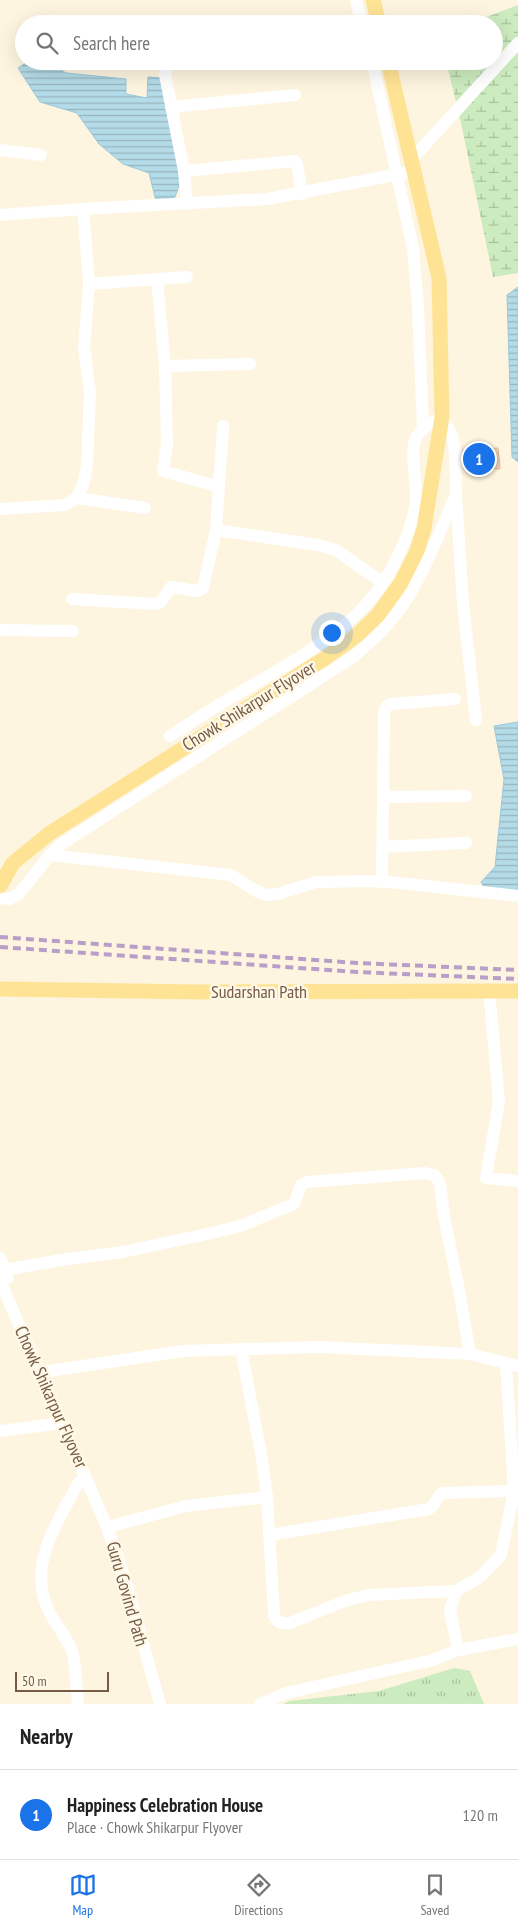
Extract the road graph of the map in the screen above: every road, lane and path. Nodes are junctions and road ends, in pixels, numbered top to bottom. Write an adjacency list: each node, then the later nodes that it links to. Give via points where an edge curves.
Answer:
1 (356, 0): 3 (street)
2 (373, 0): 4 (main road)
3 (360, 15)
4 (377, 15)
5 (518, 42): 6 (street)
6 (503, 60)
7 (167, 70): 12 (street)
8 (374, 70): 17 (street)
9 (390, 70): 15 (main road, Chowk Shikarpur Flyover)
10 (494, 70): 15 (street)
11 (295, 95): 12 (street)
12 (171, 107): 16 (street)
13 (0, 150): 14 (street)
14 (41, 155)
15 (413, 165): 17 (street); 27 (main road, Chowk Shikarpur Flyover, via 439,278)
16 (184, 171): 18 (street, via 295,161); 19 (street)
17 (398, 175): 18 (street); 29 (street, via 413,249)
18 (302, 194): 19 (street)
19 (187, 204): 20 (street)
20 (83, 209): 21 (street); 24 (street)
21 (0, 215)
22 (187, 277): 23 (street)
23 (157, 279): 24 (street); 26 (street)
24 (89, 284): 32 (street, via 84,346 90,392 87,466)
25 (250, 364): 26 (street)
26 (164, 366): 30 (street, via 168,444 163,471)
27 (442, 417): 29 (street); 31 (street, via 452,434); 49 (main road, Chowk Shikarpur Flyover, via 424,528 417,551 401,583 378,615 324,659 50,833 13,863)
28 (223, 426): 30 (street)
29 (423, 429): 36 (street, via 416,438 414,450 414,512)
30 (219, 487): 35 (street)
31 (456, 495): 41 (street, via 463,605); 47 (street, via 407,598 390,622 353,657 68,840)
32 (77, 498): 33 (street); 34 (street, via 65,505)
33 (146, 508)
34 (0, 509)
35 (216, 530): 36 (street, via 336,550); 37 (street, via 201,590 171,587 161,602 155,604)
36 (384, 583): 42 (street, via 363,608 309,652)
37 (72, 599)
38 (0, 630): 39 (street)
39 (73, 631)
40 (455, 699): 44 (street, via 386,706)
41 (476, 720)
42 (170, 736)
43 (466, 796): 44 (street)
44 (383, 797): 46 (street)
45 (466, 843): 46 (street)
46 (382, 847): 48 (street)
47 (50, 855): 48 (street, via 231,874 267,895 316,882); 51 (street, via 18,895)
48 (382, 882): 50 (street)
49 (0, 886)
50 (518, 896)
51 (0, 898)
52 (0, 989): 53 (main road, Sudarshan Path, via 200,992)
53 (489, 990): 54 (main road, Sudarshan Path); 55 (street, via 499,1101 486,1178)
54 (518, 991)
55 (518, 1181)
56 (1, 1270): 59 (street, via 123,1252 240,1226 294,1204 301,1185 307,1182 425,1173 434,1175 440,1183); 61 (street); 64 (street, Chowk Shikarpur Flyover)
57 (0, 1302): 62 (street)
58 (240, 1349): 59 (street, via 318,1347); 61 (street, via 183,1351); 66 (street)
59 (470, 1354): 60 (street)
60 (512, 1365): 65 (street)
61 (49, 1371): 64 (street, via 93,1476)
62 (55, 1424): 63 (street); 64 (street)
63 (0, 1431)
64 (85, 1483): 67 (street, Guru Govind Path); 72 (street, via 47,1543 41,1587 52,1617 71,1648)
65 (514, 1491): 68 (street, via 442,1493 429,1508); 69 (street, via 501,1556 480,1577)
66 (267, 1497): 67 (street, via 186,1506); 68 (street)
67 (107, 1527): 73 (street, Guru Govind Path)
68 (269, 1535): 69 (street, via 274,1615 282,1624 368,1595)
69 (456, 1591): 71 (street, via 450,1610)
70 (518, 1639): 71 (street)
71 (458, 1650): 74 (street, via 433,1660 286,1693)
72 (78, 1704)
73 (160, 1704)
74 (260, 1704)

